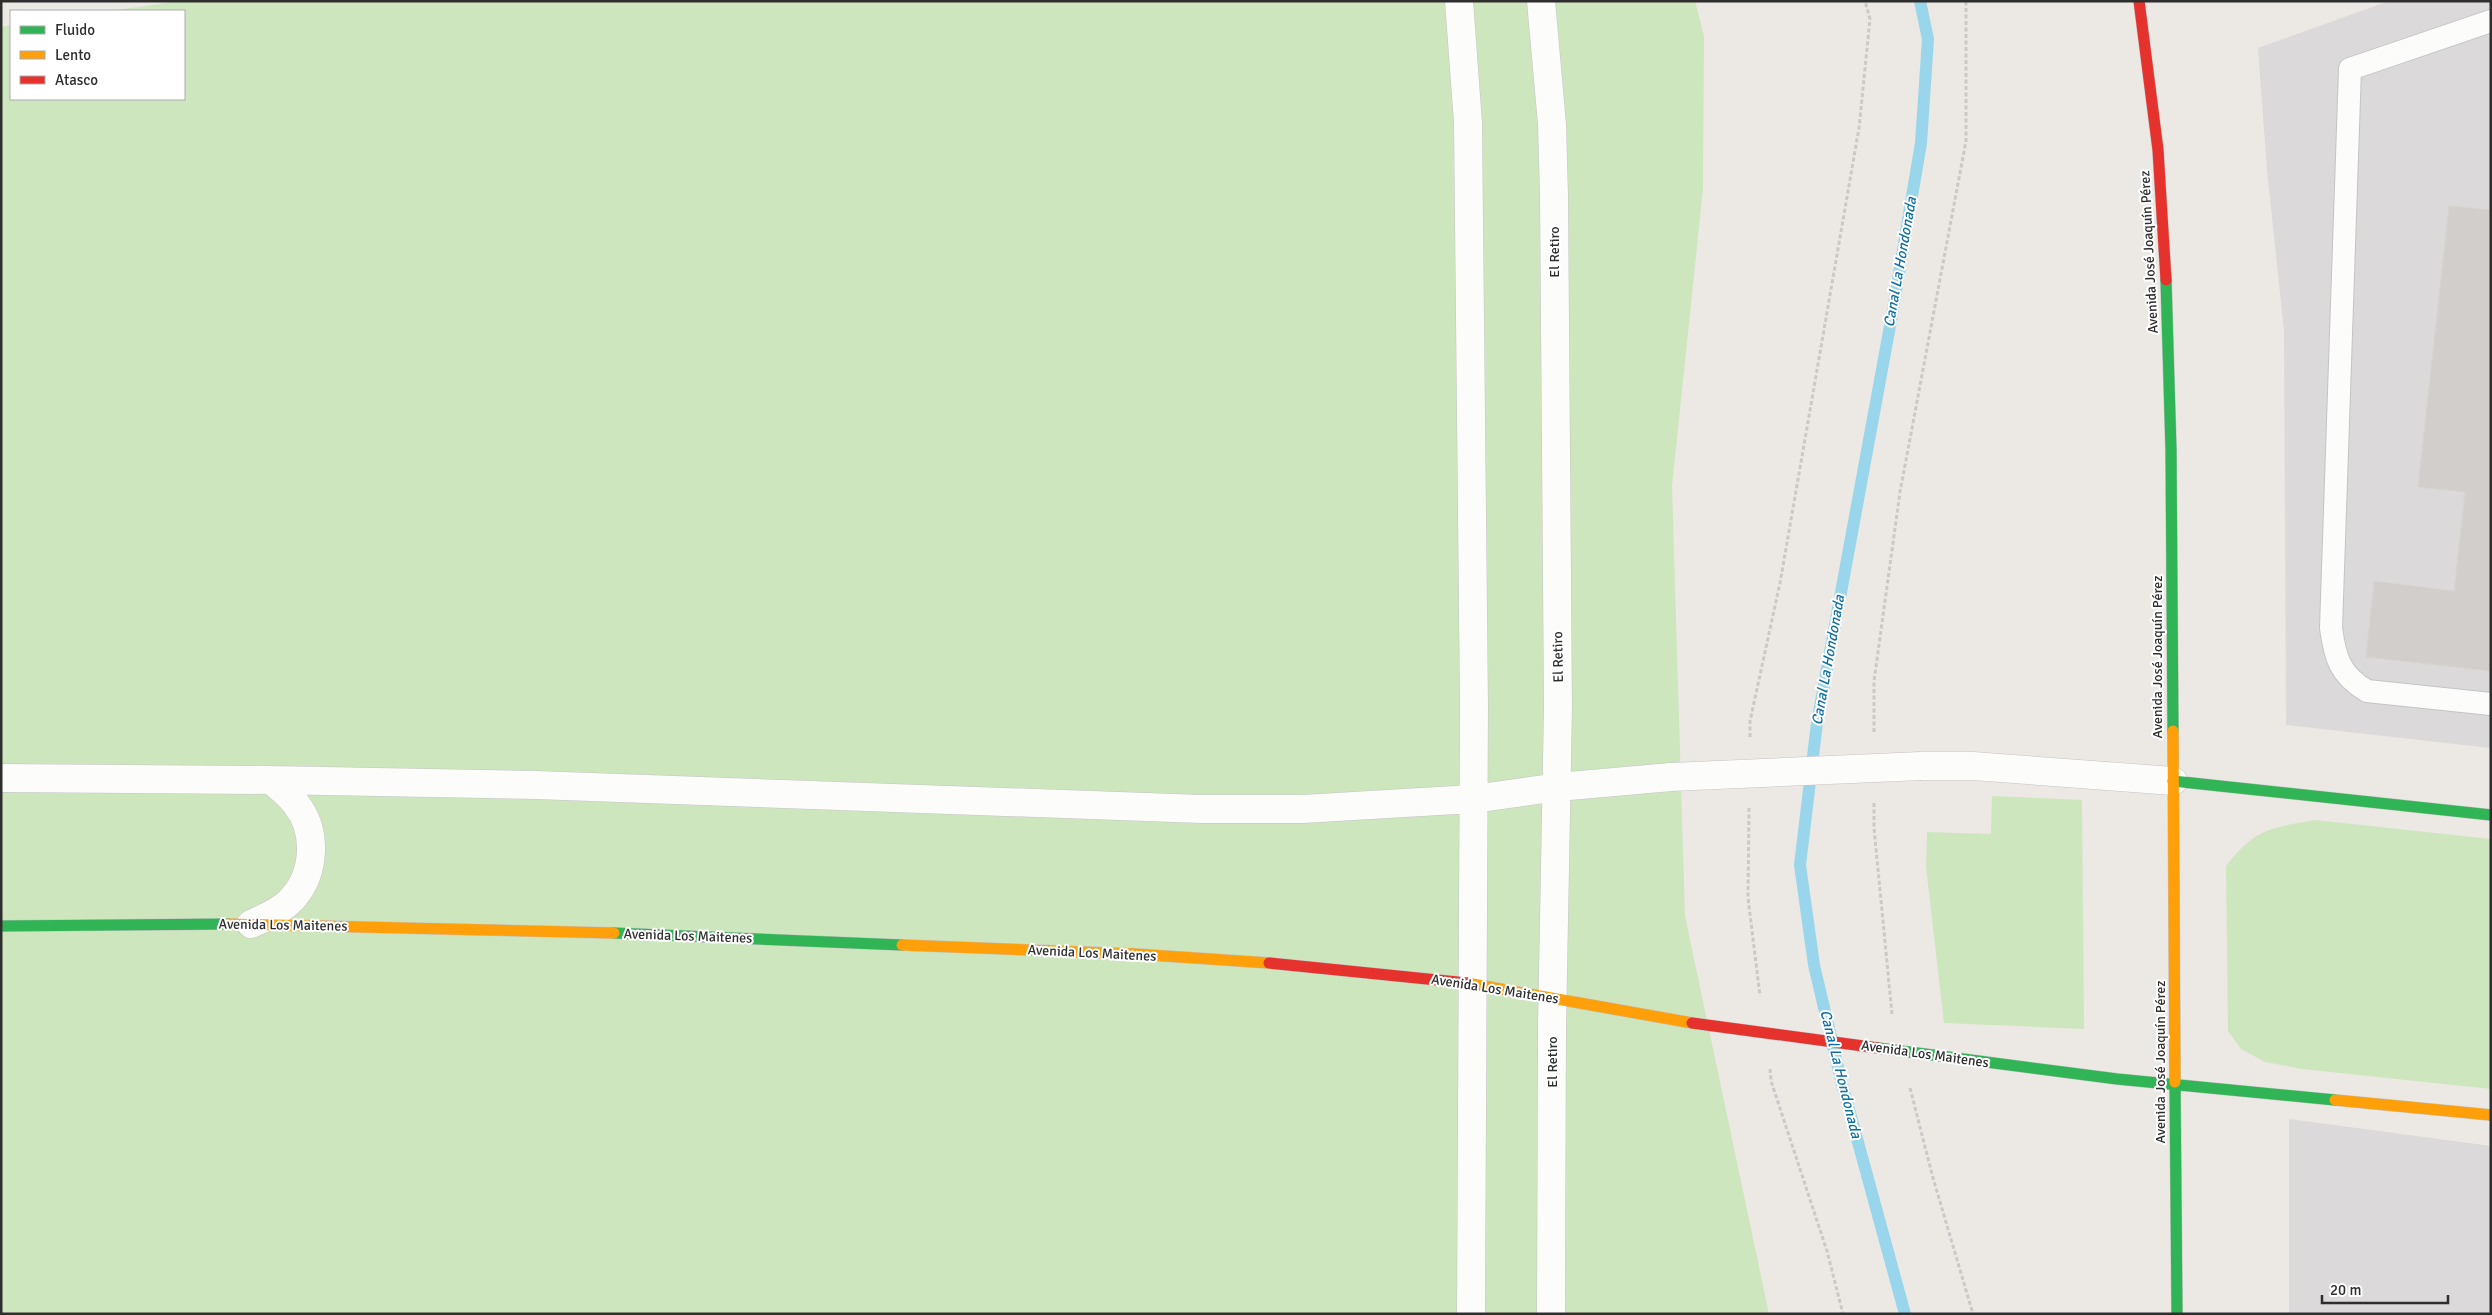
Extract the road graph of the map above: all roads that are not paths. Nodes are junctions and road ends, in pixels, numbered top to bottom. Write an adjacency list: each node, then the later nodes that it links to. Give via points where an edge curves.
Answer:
1 (1459, 1): 10 (street, via 1468,123)
2 (1541, 1): 9 (street, El Retiro, via 1547,52 1553,178)
3 (2139, 1): 8 (street, Avenida José Joaquín Pérez, via 2152,77 2165,223 2171,454)
4 (2491, 21): 5 (lane, via 2350,69 2332,628 2334,650 2341,667 2353,683 2367,691)
5 (2491, 704)
6 (1, 778): 7 (street)
7 (271, 780): 10 (street, via 536,785 1192,809 1303,809); 12 (street, via 297,804 309,833 312,858 307,874 289,903)
8 (2173, 781): 9 (street, bridge, via 1992,767 1921,766); 11 (street); 16 (street, Avenida José Joaquín Pérez)
9 (1558, 787): 10 (street); 15 (street, El Retiro)
10 (1473, 799): 14 (street)
11 (2491, 815)
12 (251, 924): 13 (street, Avenida Los Maitenes); 14 (street, Avenida Los Maitenes, via 538,930 1135,954 1309,966)
13 (1, 926)
14 (1471, 983): 15 (street, Avenida Los Maitenes); 18 (street)
15 (1552, 998): 16 (street, Avenida Los Maitenes, bridge, via 1692,1023); 19 (street, El Retiro)
16 (2175, 1084): 17 (street, Avenida Los Maitenes); 20 (street, Avenida José Joaquín Pérez)
17 (2491, 1115)
18 (1471, 1314)
19 (1551, 1314)
20 (2177, 1314)

